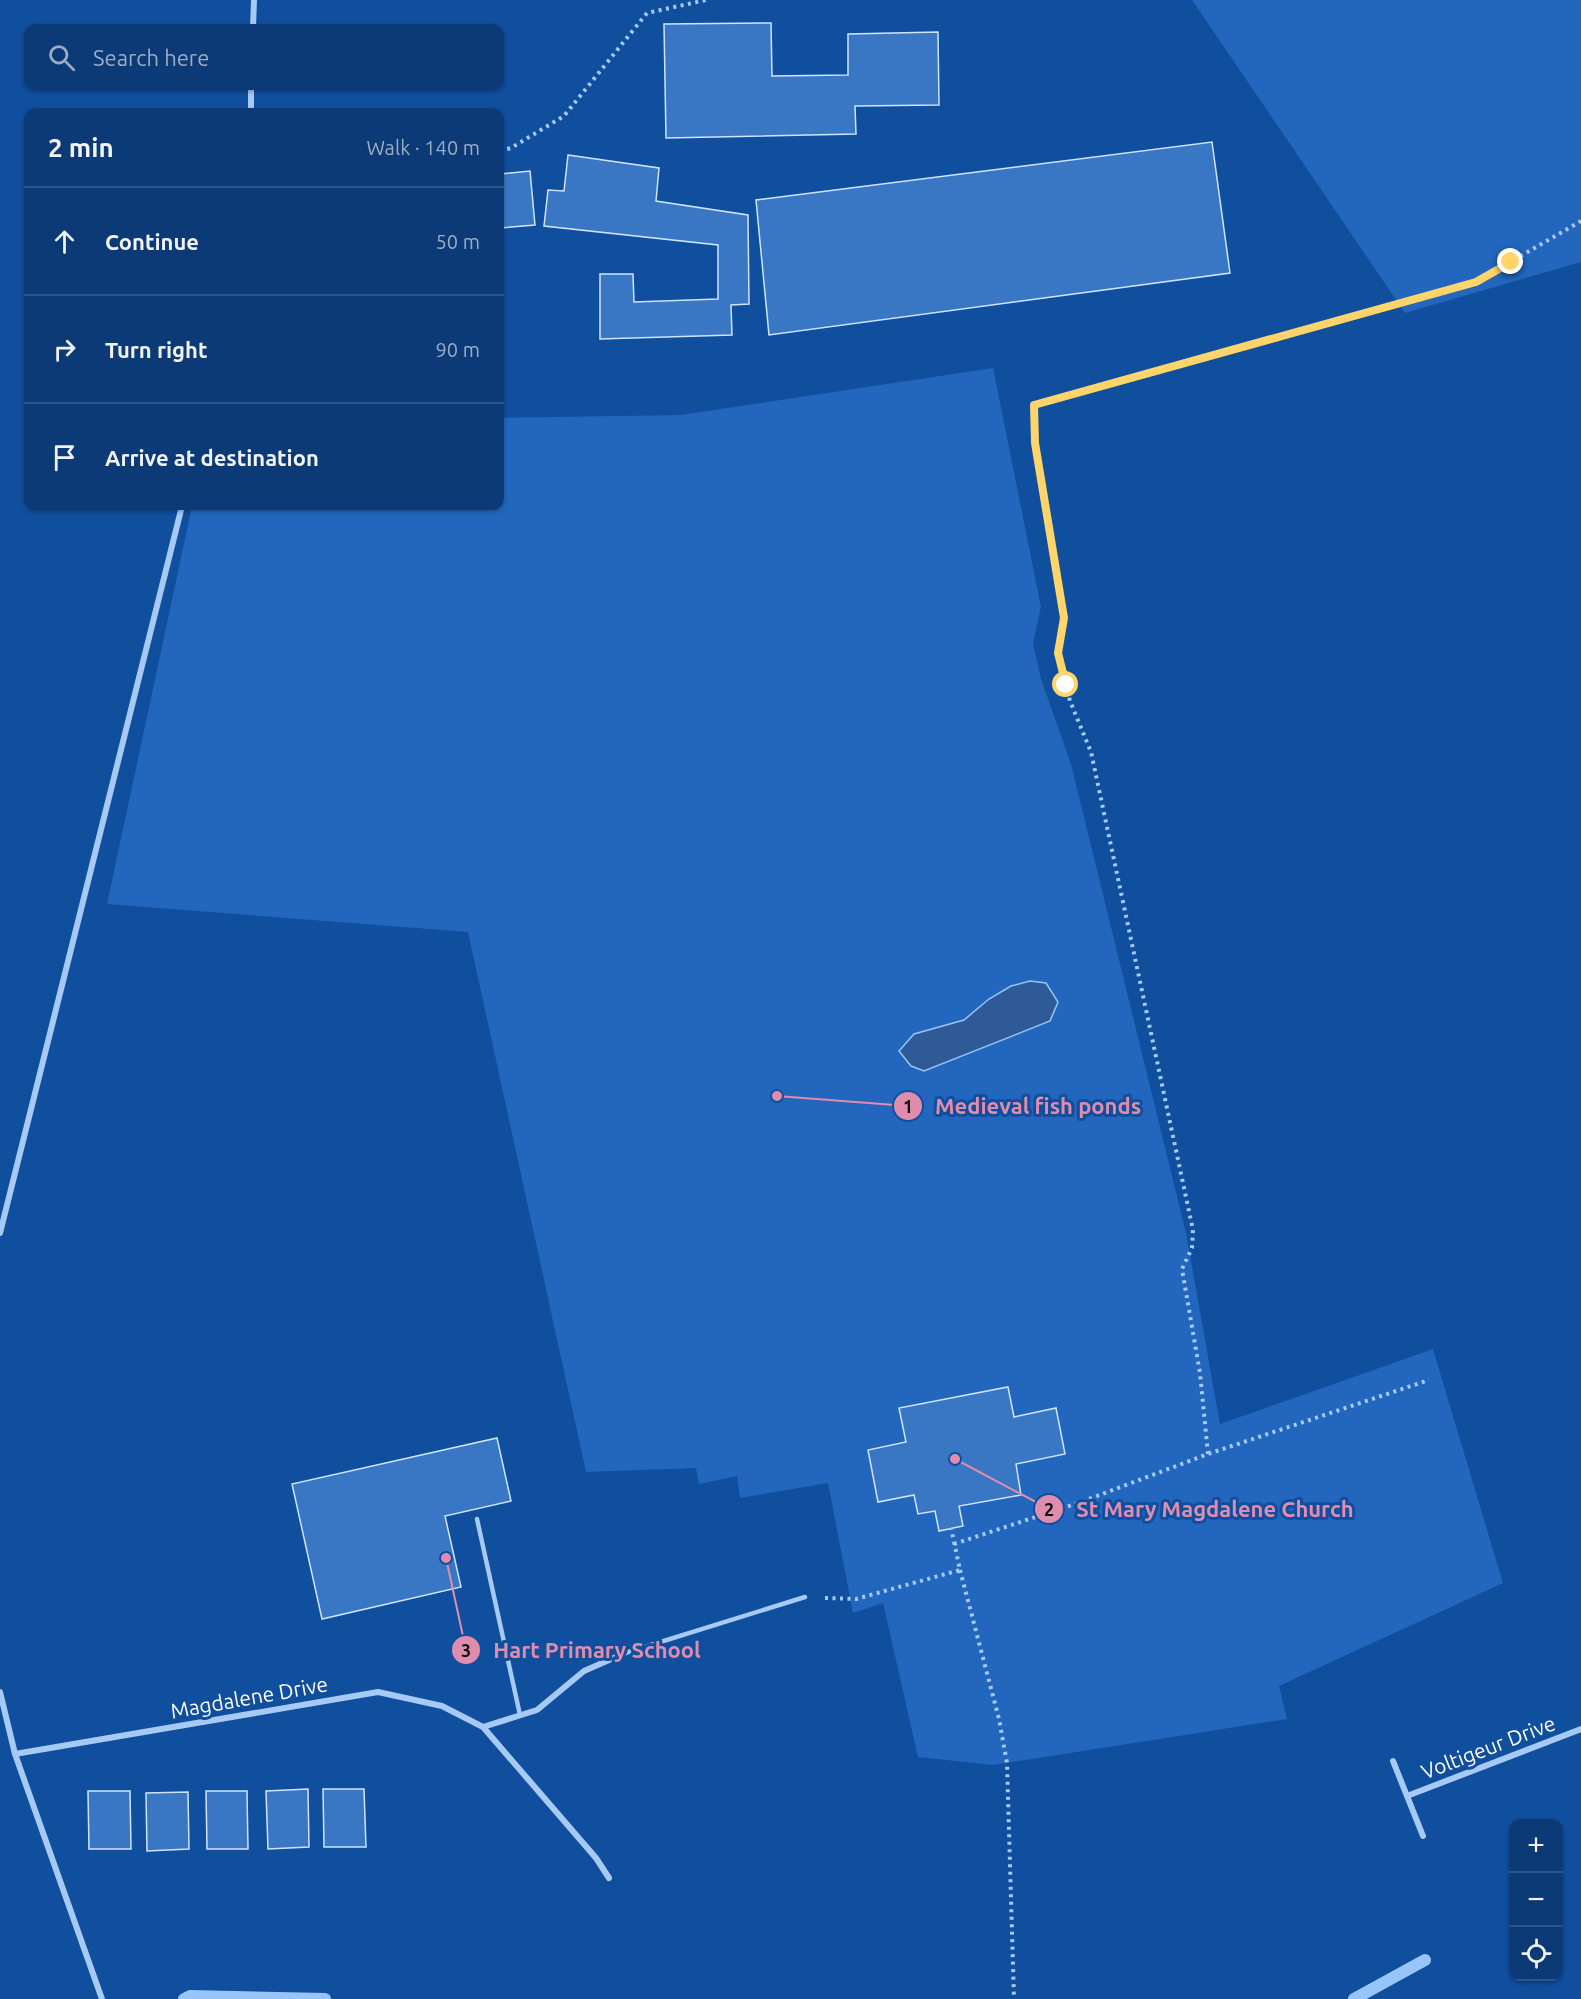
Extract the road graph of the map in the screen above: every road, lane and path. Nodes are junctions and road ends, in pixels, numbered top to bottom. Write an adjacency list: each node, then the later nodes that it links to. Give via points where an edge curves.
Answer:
1 (254, 0): 3 (street)
2 (706, 0): 6 (path, via 647,13 564,116)
3 (253, 24)
4 (251, 90): 5 (street)
5 (251, 108)
6 (504, 150)
7 (1581, 221): 11 (path, via 1476,282 1034,405 1035,443 1064,618 1058,653 1070,700 1090,752 1193,1230 1192,1248 1182,1269 1200,1373)
8 (181, 510): 9 (street)
9 (0, 1233)
10 (1429, 1380): 11 (path)
11 (1208, 1454): 14 (path)
12 (477, 1519): 19 (lane)
13 (951, 1528): 14 (path)
14 (954, 1544): 15 (path)
15 (960, 1570): 16 (path, via 856,1599); 28 (path, via 1007,1763)
16 (805, 1597): 17 (lane)
17 (625, 1653): 19 (street, via 584,1671 537,1710)
18 (0, 1692): 22 (street)
19 (520, 1715): 20 (street)
20 (483, 1727): 22 (street, Magdalene Drive, via 442,1706 378,1692); 26 (street, Magdalene Drive)
21 (1581, 1729): 24 (street, Voltigeur Drive)
22 (15, 1754): 27 (street)
23 (1393, 1761): 24 (street)
24 (1407, 1796): 25 (street)
25 (1423, 1836)
26 (609, 1878)
27 (102, 1999)
28 (1014, 1999)

